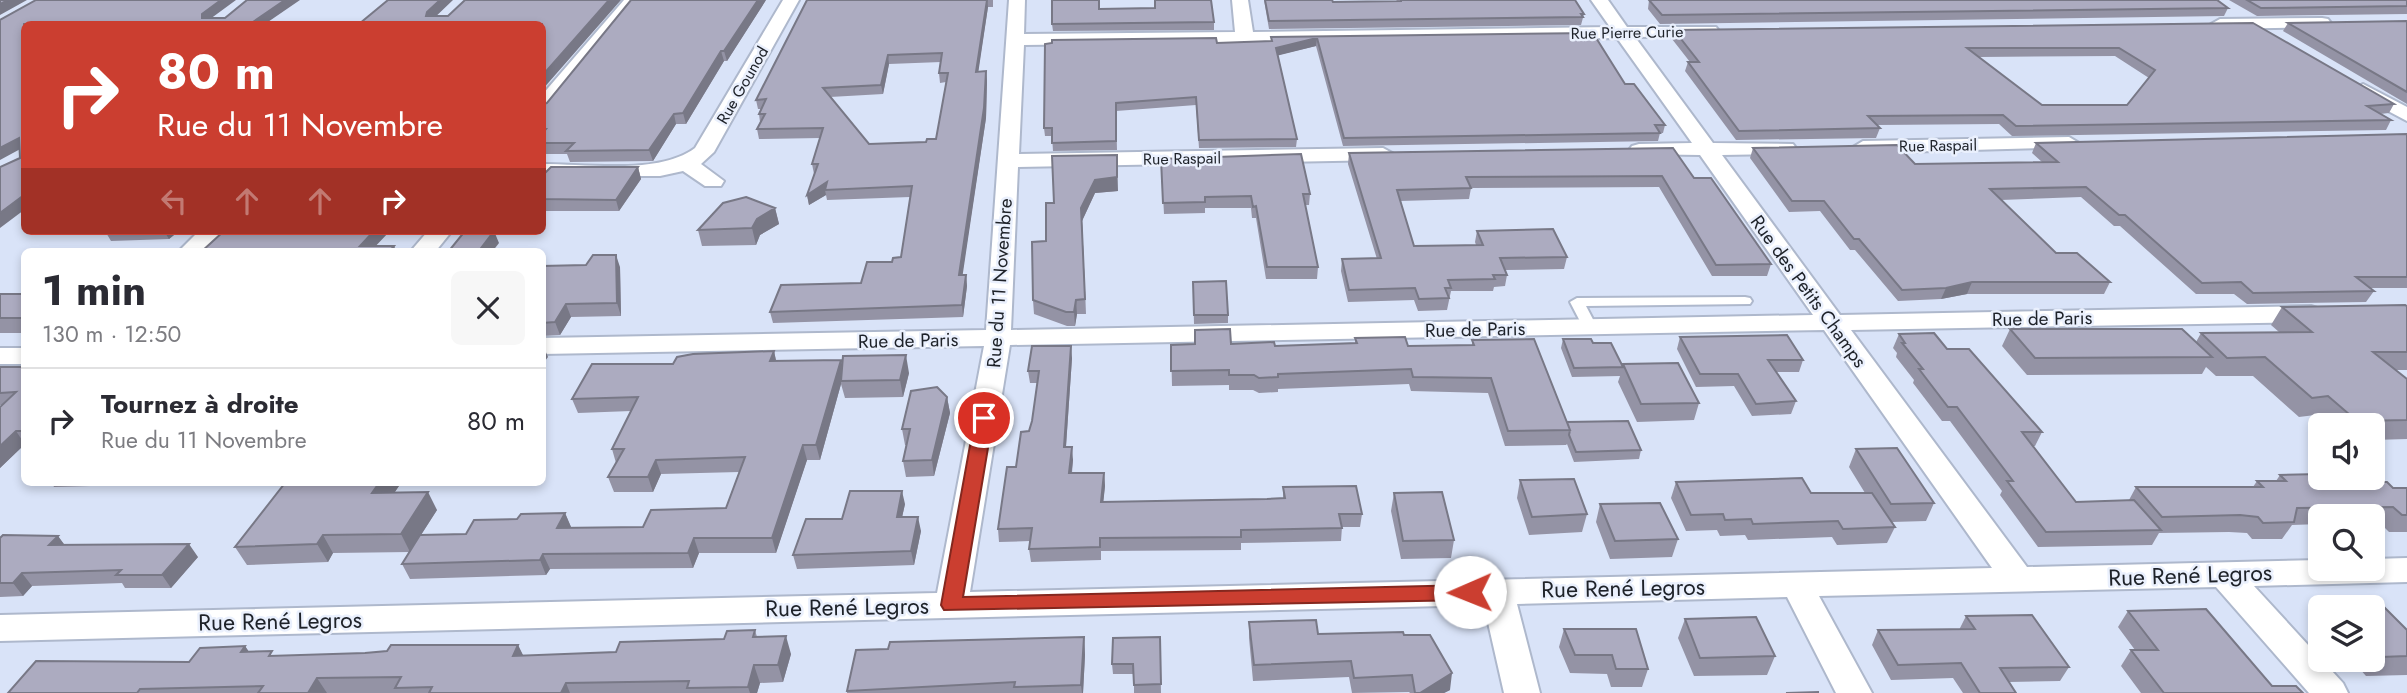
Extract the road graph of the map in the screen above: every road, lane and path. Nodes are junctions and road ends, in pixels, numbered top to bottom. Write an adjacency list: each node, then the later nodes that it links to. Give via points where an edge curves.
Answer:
1 (633, 0): 16 (street)
2 (790, 0): 25 (street, Rue Gounod, via 703,152)
3 (1017, 0): 13 (street, Rue du 11 Novembre)
4 (1240, 0): 12 (street)
5 (1599, 0): 11 (street, Rue des Petits Champs)
6 (2222, 6): 8 (street)
7 (2343, 23): 8 (street)
8 (2253, 24): 9 (street); 14 (street)
9 (2198, 25)
10 (1731, 30): 11 (street, Rue Pierre Curie)
11 (1622, 32): 12 (street, Rue Pierre Curie); 21 (street, Rue des Petits Champs)
12 (1245, 37): 13 (street, Rue Pierre Curie)
13 (1015, 40): 24 (street, Rue du 11 Novembre)
14 (2288, 45)
15 (2348, 80): 17 (street)
16 (546, 103)
17 (2407, 116)
18 (2091, 143): 19 (street, Rue Raspail)
19 (1844, 147)
20 (1802, 148): 21 (street)
21 (1706, 149): 22 (street); 32 (street, Rue des Petits Champs)
22 (1623, 150)
23 (1402, 154): 24 (street, Rue Raspail)
24 (1007, 161): 34 (street, Rue du 11 Novembre)
25 (687, 164): 26 (street, via 660,170); 27 (street)
26 (546, 170)
27 (713, 181)
28 (209, 235): 29 (street)
29 (194, 248)
30 (1745, 301): 33 (lane, via 1577,303)
31 (2339, 313): 32 (street, Rue de Paris)
32 (1832, 322): 33 (street, Rue de Paris); 40 (street, Rue des Petits Champs)
33 (1590, 327): 34 (street, Rue de Paris)
34 (998, 338): 35 (street, Rue de Paris); 43 (street, Rue du 11 Novembre)
35 (546, 346)
36 (0, 356): 37 (street)
37 (21, 356)
38 (2407, 570): 39 (street, Rue René Legros)
39 (2224, 574): 40 (street, Rue René Legros); 47 (street)
40 (2019, 581): 41 (street, Rue René Legros)
41 (1796, 584): 42 (street, Rue René Legros); 46 (street)
42 (1497, 591): 43 (street, Rue René Legros); 45 (street)
43 (951, 605): 44 (street, Rue René Legros)
44 (0, 628)
45 (1522, 693)
46 (1854, 693)
47 (2330, 693)

